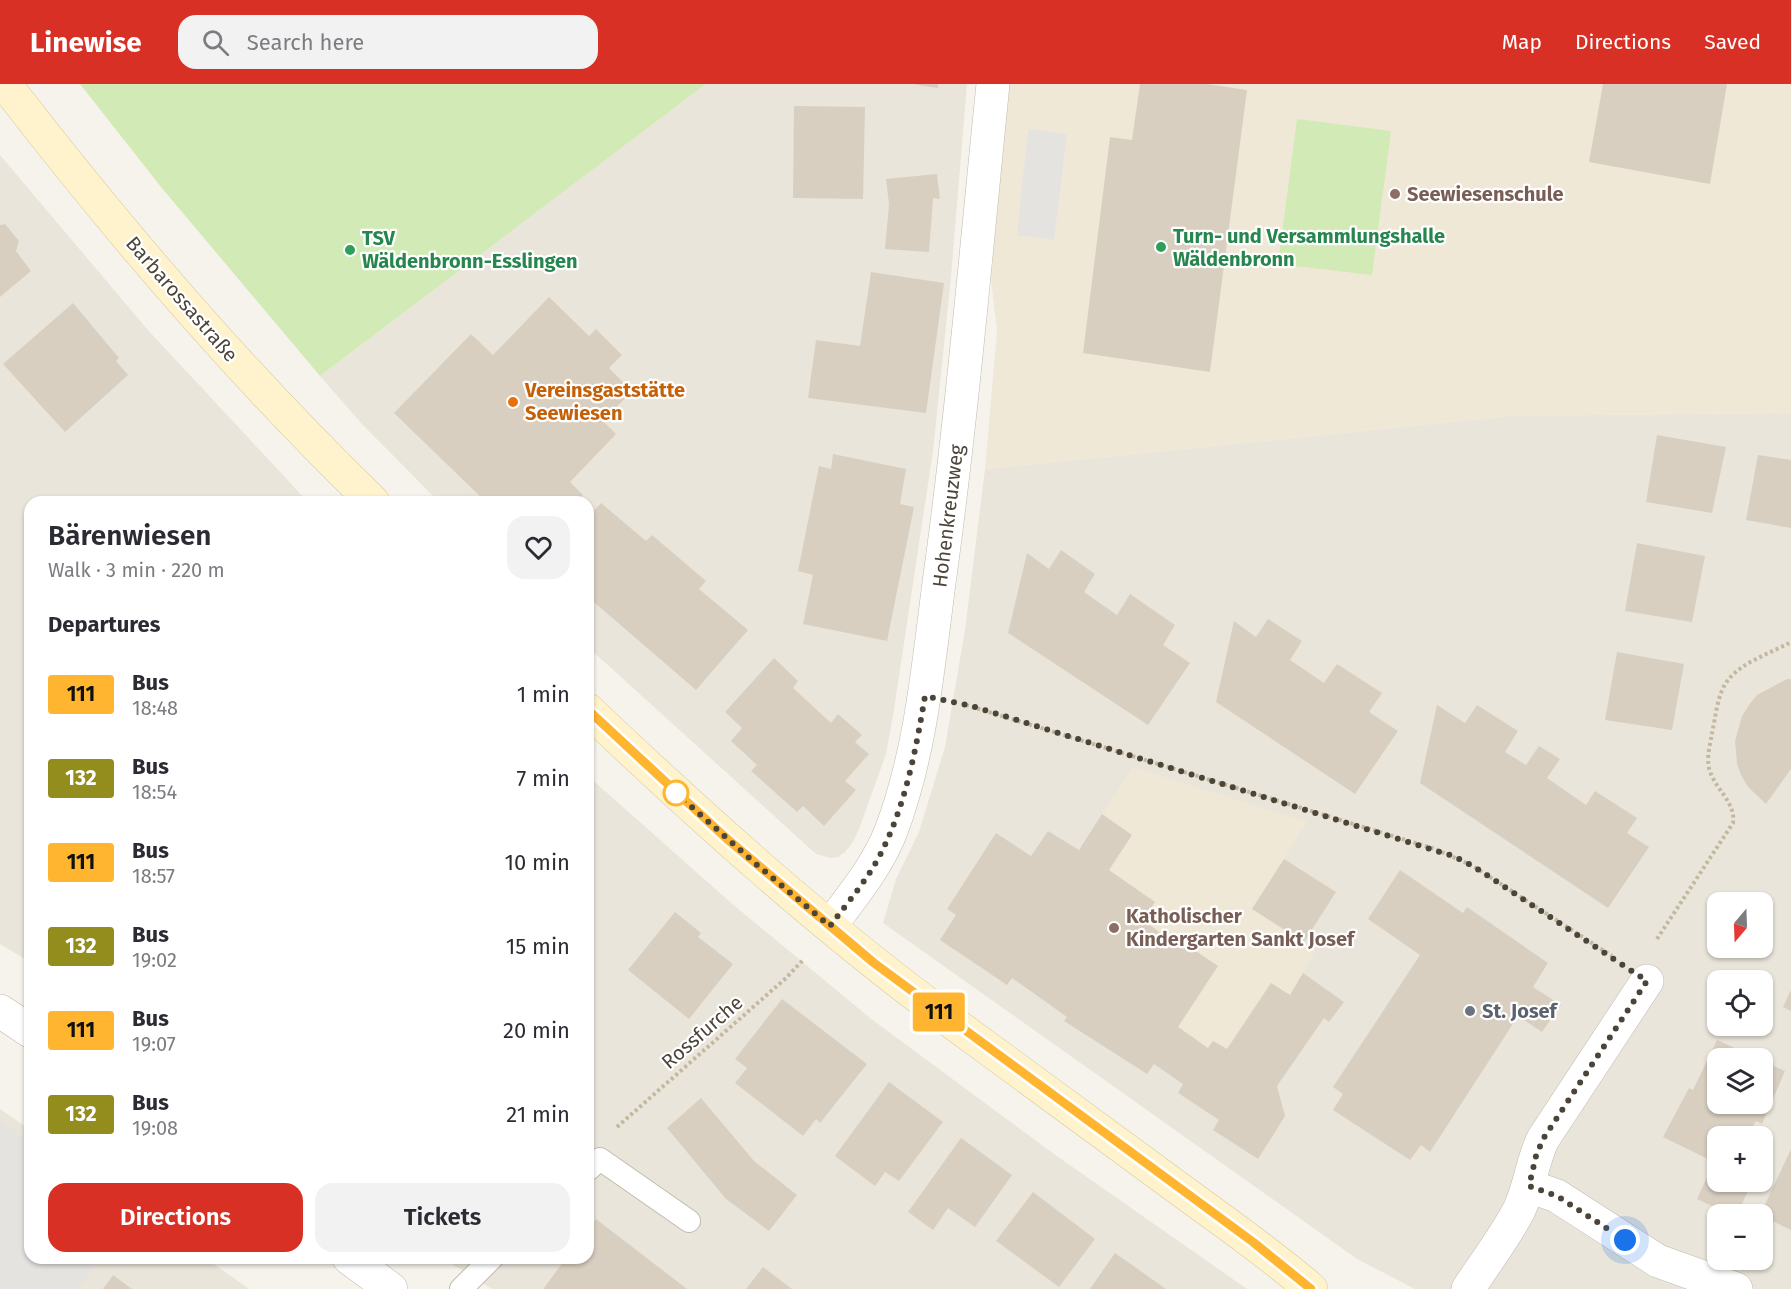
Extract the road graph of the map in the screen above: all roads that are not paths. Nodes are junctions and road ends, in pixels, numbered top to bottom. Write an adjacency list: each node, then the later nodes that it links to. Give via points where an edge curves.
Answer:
1 (4, 84): 3 (street, Barbarossastraße, via 93,195 246,373)
2 (993, 84): 5 (street, Hohenkreuzweg, via 958,432 925,696 909,778 891,831 870,873)
3 (367, 496)
4 (594, 716): 5 (street, via 681,798)
5 (830, 926): 16 (street, via 940,1013 1253,1242)
6 (1647, 981): 10 (street, via 1543,1139)
7 (0, 1011): 8 (street)
8 (24, 1027)
9 (594, 1165): 11 (lane, via 600,1160)
10 (1529, 1186): 17 (street, via 1509,1226); 18 (street, via 1557,1196 1658,1261)
11 (688, 1221)
12 (357, 1264): 14 (street)
13 (486, 1264): 15 (lane)
14 (391, 1289)
15 (461, 1289)
16 (1311, 1289)
17 (1468, 1289)
18 (1736, 1289)

